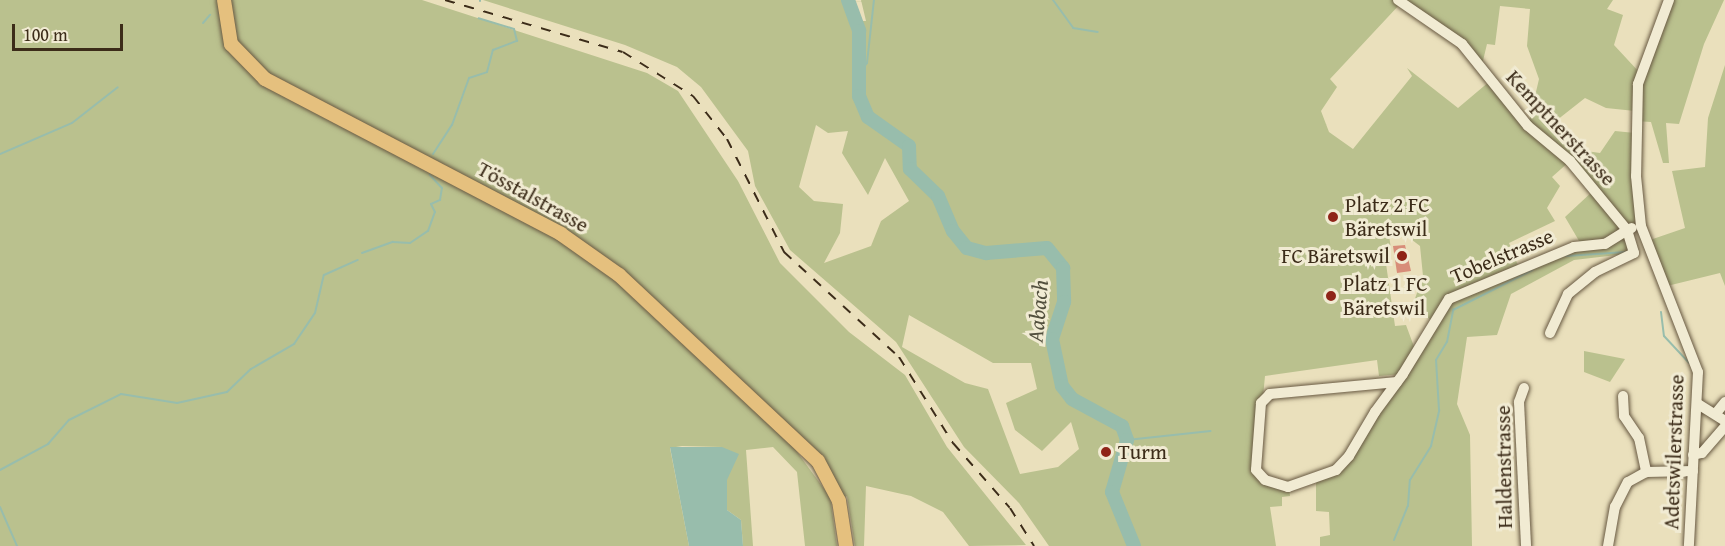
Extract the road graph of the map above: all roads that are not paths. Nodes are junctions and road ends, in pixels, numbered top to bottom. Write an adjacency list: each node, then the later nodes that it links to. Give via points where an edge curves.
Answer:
1 (224, 0): 17 (main road, Tösstalstrasse, via 231,44 255,72 583,248 653,305 818,461 839,501)
2 (1398, 0): 5 (street, Kemptnerstrasse, via 1462,44 1520,117 1570,161)
3 (1669, 0): 4 (street, Adetswilerstrasse, via 1648,48 1636,96)
4 (1641, 226): 5 (street); 11 (street, Adetswilerstrasse, via 1694,357)
5 (1627, 230): 6 (street, via 1634,253 1595,272 1568,294); 7 (street, Tobelstrasse, via 1605,244 1574,247 1456,294)
6 (1550, 333)
7 (1397, 382): 7 (street, Tobelstrasse, via 1270,394 1261,403 1256,470 1280,487 1304,485 1336,470)
8 (1524, 387): 18 (street, Haldenstrasse, via 1519,402)
9 (1623, 396): 16 (street, via 1624,416 1638,438)
10 (1725, 402): 12 (street)
11 (1698, 404): 12 (street); 14 (street, Adetswilerstrasse)
12 (1721, 417)
13 (1725, 427): 14 (street, via 1702,453)
14 (1693, 455): 15 (street, Adetswilerstrasse)
15 (1693, 471): 16 (street); 20 (street, Adetswilerstrasse)
16 (1646, 472): 19 (street, via 1621,491)
17 (846, 546)
18 (1526, 546)
19 (1608, 546)
20 (1689, 546)

